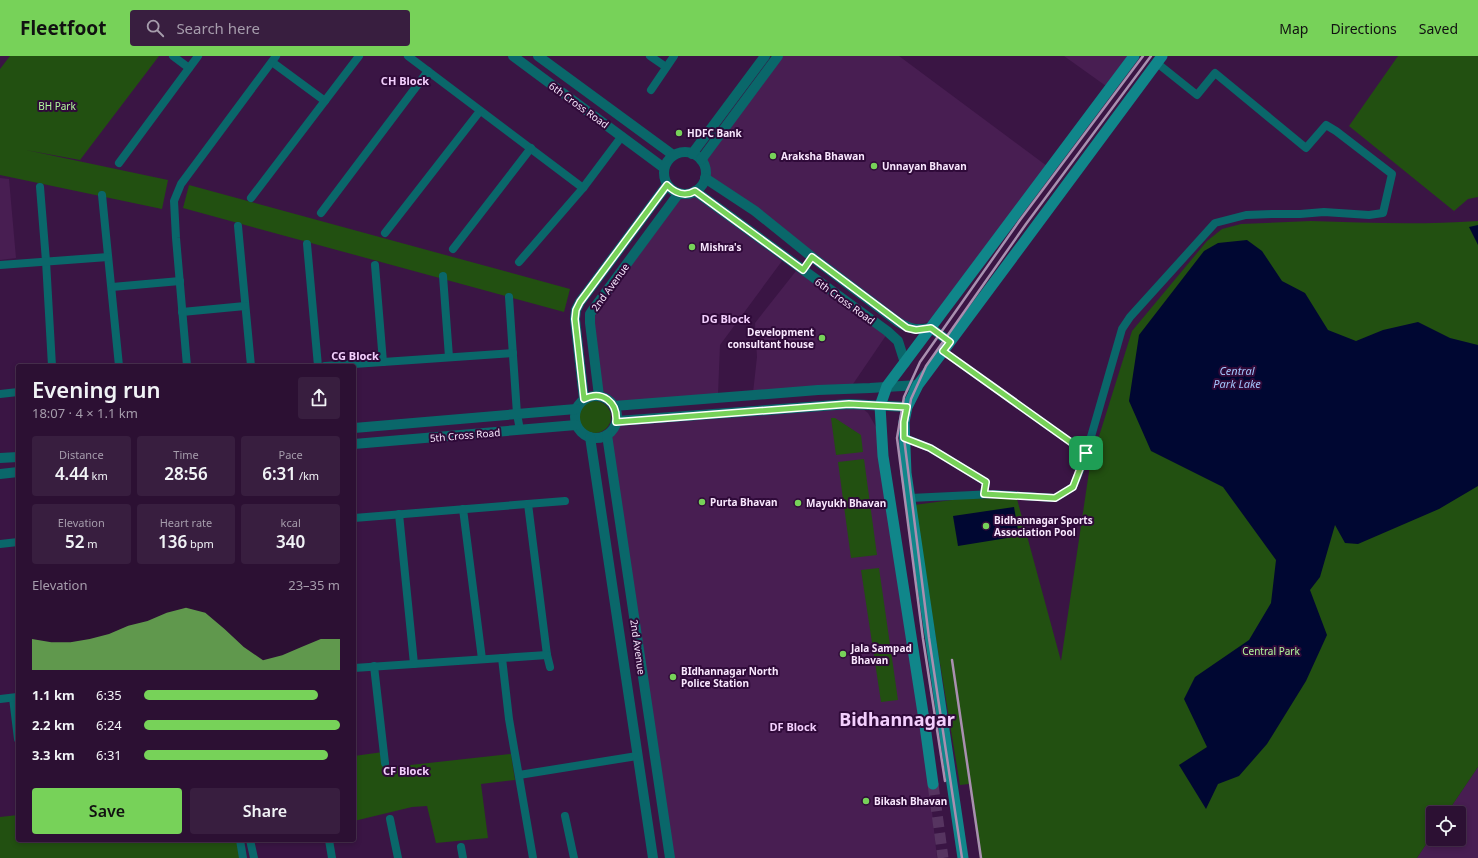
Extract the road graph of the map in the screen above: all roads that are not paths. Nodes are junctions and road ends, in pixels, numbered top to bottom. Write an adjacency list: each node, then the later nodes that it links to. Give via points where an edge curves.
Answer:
1 (173, 56): 15 (street)
2 (198, 56): 15 (street)
3 (359, 56): 19 (street)
4 (408, 56): 16 (street)
5 (513, 56): 17 (street, 6th Cross Road)
6 (650, 56): 14 (street)
7 (674, 56): 14 (street)
8 (764, 56): 23 (street)
9 (778, 56): 25 (street)
10 (1134, 56): 54 (main road)
11 (540, 57): 17 (street); 24 (street, 6th Cross Road)
12 (274, 59): 19 (street); 49 (street, via 181,184 174,201)
13 (1160, 60): 55 (main road); 86 (street, via 1196,95 1215,74 1306,148 1326,125 1392,174 1383,213 1246,215 1215,223 1122,329)
14 (666, 67): 18 (street)
15 (189, 68): 26 (street)
16 (428, 71): 20 (street); 36 (street)
17 (532, 71): 21 (street, 6th Cross Road)
18 (651, 90)
19 (325, 101): 35 (street)
20 (480, 111): 22 (street); 38 (street)
21 (622, 136): 27 (street, 6th Cross Road); 31 (street)
22 (530, 148): 31 (street); 40 (street)
23 (692, 154): 24 (street, via 684,152); 25 (street)
24 (673, 155): 27 (street)
25 (701, 160): 28 (street, via 705,167)
26 (119, 163)
27 (664, 168): 29 (street)
28 (705, 178): 32 (street); 42 (street, via 755,211)
29 (667, 185): 33 (street); 72 (street, 2nd Avenue, via 604,268 576,310)
30 (40, 187): 43 (street)
31 (583, 188): 44 (street)
32 (695, 191): 33 (street); 47 (street, 6th Cross Road)
33 (679, 193): 71 (street, 2nd Avenue, via 590,314)
34 (102, 196): 41 (street)
35 (251, 198)
36 (321, 213)
37 (238, 226): 52 (street)
38 (385, 234)
39 (307, 244): 65 (street)
40 (453, 249)
41 (108, 257): 43 (street); 50 (street)
42 (812, 257): 47 (street); 54 (street, via 907,328)
43 (46, 261): 46 (street); 61 (street)
44 (519, 262)
45 (375, 264): 59 (street)
46 (0, 265)
47 (803, 270): 60 (street, 6th Cross Road, via 898,341)
48 (443, 276): 58 (street)
49 (180, 281): 50 (street); 53 (street)
50 (112, 287): 62 (street)
51 (509, 297): 57 (street)
52 (245, 306): 53 (street); 64 (street)
53 (182, 312): 63 (street)
54 (931, 328): 55 (street); 60 (main road)
55 (950, 342): 56 (main road)
56 (943, 351): 67 (main road); 86 (street)
57 (513, 353): 58 (street); 77 (street)
58 (449, 357): 59 (street)
59 (383, 362): 66 (street)
60 (905, 363): 68 (main road)
61 (52, 364)
62 (120, 364)
63 (187, 364)
64 (251, 364)
65 (318, 364)
66 (354, 364)
67 (918, 384): 68 (street); 75 (main road)
68 (887, 386): 73 (street); 74 (main road)
69 (16, 392): 70 (street)
70 (0, 394)
71 (599, 396): 72 (street); 73 (street)
72 (584, 399): 76 (street)
73 (614, 406): 78 (street)
74 (880, 406): 75 (street); 78 (street, via 820,405); 101 (main road, via 883,456)
75 (907, 407): 84 (main road)
76 (576, 410): 77 (street, 5th Cross Road); 79 (street)
77 (517, 414): 80 (street, 5th Cross Road); 81 (street)
78 (616, 422): 82 (street, via 613,430)
79 (576, 425): 81 (street, 5th Cross Road); 83 (street, via 582,433)
80 (356, 428)
81 (520, 430): 85 (street, 5th Cross Road)
82 (606, 435): 83 (street); 111 (street, 2nd Avenue)
83 (590, 437): 112 (street, 2nd Avenue)
84 (904, 438): 91 (street, via 930,448 986,482); 92 (main road)
85 (356, 444)
86 (1086, 453): 91 (street, via 1073,487 1055,498)
87 (16, 457): 88 (street)
88 (0, 458)
89 (16, 472): 90 (street)
90 (0, 474)
91 (984, 494): 92 (street)
92 (910, 498): 100 (main road)
93 (565, 501): 94 (street)
94 (528, 504): 95 (street); 102 (street)
95 (463, 509): 96 (street); 104 (street)
96 (399, 514): 97 (street); 105 (street)
97 (356, 518)
98 (16, 542): 99 (street)
99 (0, 544)
100 (924, 592): 101 (main road); 134 (main road)
101 (905, 595): 116 (main road)
102 (547, 655): 103 (street); 107 (street)
103 (502, 658): 104 (street); 115 (street)
104 (482, 659): 105 (street)
105 (414, 664): 106 (street)
106 (374, 666): 108 (street); 114 (street)
107 (550, 667)
108 (356, 668)
109 (0, 698): 110 (street)
110 (16, 698)
111 (651, 733): 112 (street); 117 (street, 2nd Avenue)
112 (634, 736): 113 (street, 2nd Avenue)
113 (637, 756): 115 (street); 118 (street, 2nd Avenue)
114 (385, 764)
115 (519, 775): 130 (street)
116 (933, 784)
117 (660, 795): 118 (street); 133 (street, 2nd Avenue)
118 (643, 797): 132 (street, 2nd Avenue)
119 (565, 816): 131 (street)
120 (390, 819): 128 (street)
121 (240, 842): 125 (street)
122 (250, 842): 126 (street)
123 (329, 842): 127 (street)
124 (461, 847): 129 (street)
125 (243, 858)
126 (254, 858)
127 (332, 858)
128 (398, 858)
129 (463, 858)
130 (533, 858)
131 (574, 858)
132 (653, 858)
133 (670, 858)
134 (963, 858)

